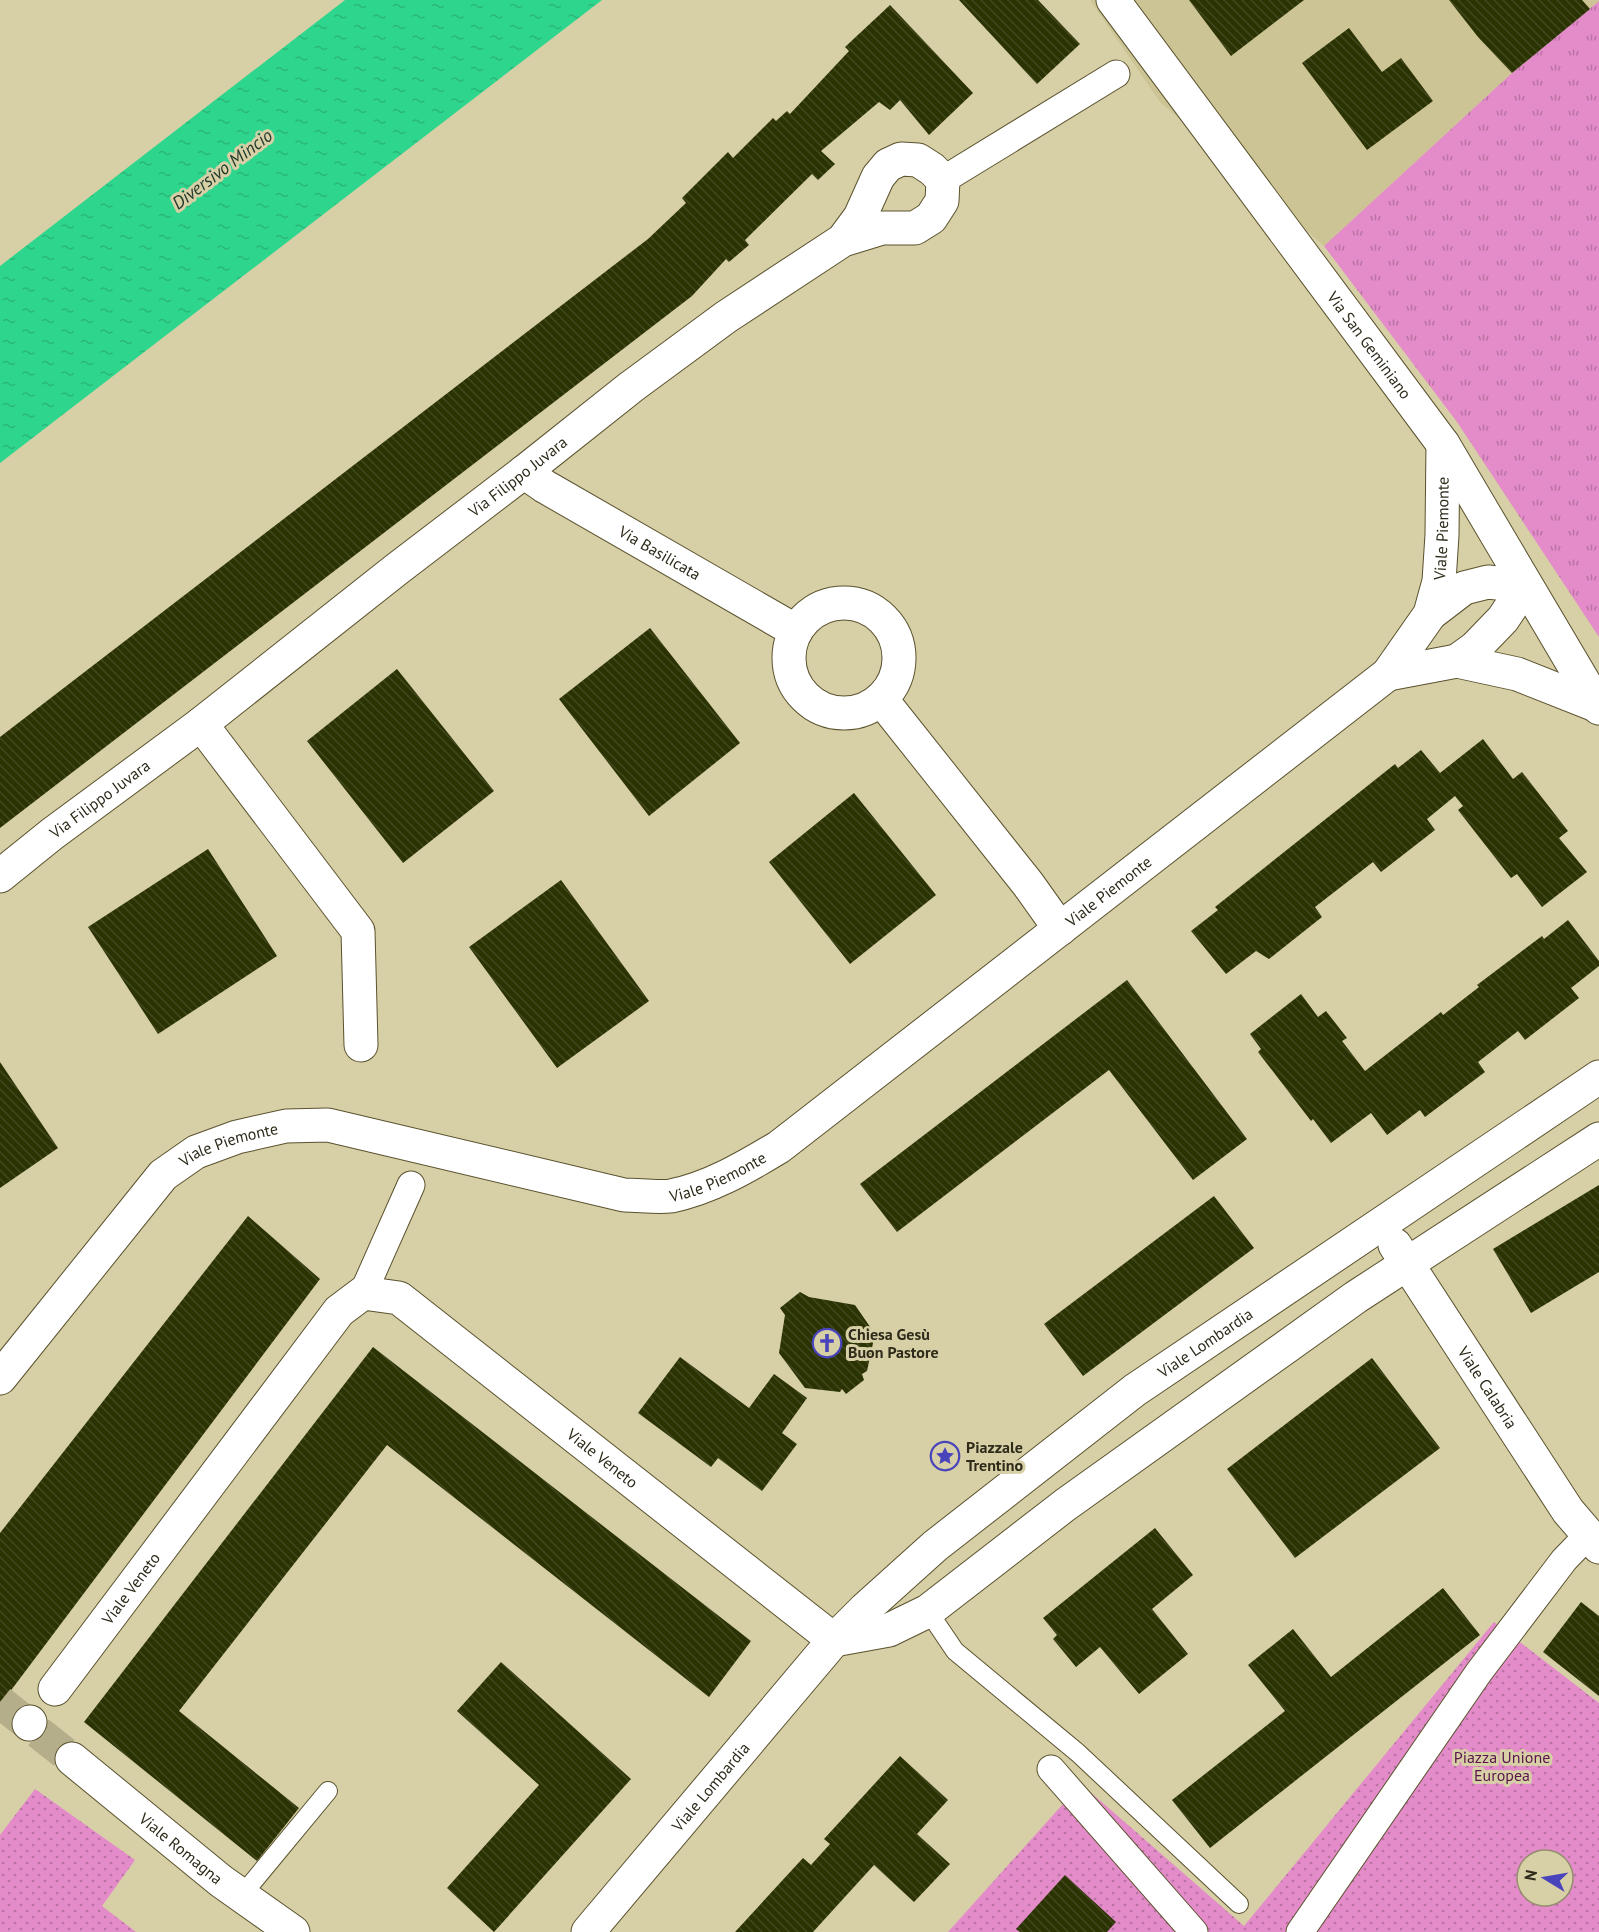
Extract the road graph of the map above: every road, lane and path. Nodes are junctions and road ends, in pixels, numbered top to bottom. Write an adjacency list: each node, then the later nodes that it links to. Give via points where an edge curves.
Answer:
1 (1113, 0): 5 (street, Via San Geminiano)
2 (1116, 74): 3 (street)
3 (943, 180): 4 (street, Via Filippo Juvara, via 942,201 931,218 915,228 882,228); 4 (street, Via Filippo Juvara, via 918,160 901,159 888,165)
4 (843, 240): 6 (street, Via Filippo Juvara, via 726,317)
5 (1443, 444): 7 (street, Via San Geminiano); 8 (street, Viale Piemonte, via 1443,535 1439,581)
6 (524, 472): 9 (street, Via Basilicata); 14 (street, Via Filippo Juvara)
7 (1525, 586): 8 (street, Viale Piemonte, via 1488,582 1464,588); 10 (street, Viale Piemonte, via 1503,619); 13 (street, Via San Geminiano)
8 (1430, 614): 11 (street, Viale Piemonte)
9 (796, 631): 12 (street, via 789,653 790,670 803,696 833,713 867,709); 12 (street, via 812,613 833,604 855,604 876,613 892,630 899,652 897,675)
10 (1457, 661): 11 (street, Viale Piemonte); 13 (street, Viale Piemonte, via 1517,674)
11 (1388, 674): 16 (street, Viale Piemonte)
12 (881, 699): 16 (street)
13 (1598, 707)
14 (201, 724): 15 (street, Via Filippo Juvara); 17 (street, via 358,931)
15 (0, 876)
16 (1060, 928): 24 (street, Viale Piemonte, via 779,1148 743,1169 669,1196 624,1195 328,1125 286,1126 237,1137 196,1152 163,1175)
17 (361, 1045)
18 (1599, 1077): 21 (street, Viale Lombardia)
19 (1599, 1139): 22 (street)
20 (411, 1185): 23 (street, Viale Veneto)
21 (1381, 1224): 22 (street, Viale Calabria); 27 (street, Viale Lombardia, via 1135,1390 935,1546)
22 (1407, 1263): 25 (street, Viale Calabria, via 1568,1511); 26 (street, via 1065,1505)
23 (363, 1293): 27 (street, Viale Veneto, via 399,1299); 28 (street, Viale Veneto, via 339,1311)
24 (0, 1378)
25 (1593, 1541): 37 (street, via 1564,1560 1479,1672)
26 (928, 1611): 27 (street, via 889,1630); 33 (lane, via 955,1651 1078,1753)
27 (834, 1640): 35 (street, Viale Lombardia)
28 (55, 1689)
29 (72, 1759): 32 (street, Viale Romagna)
30 (1051, 1769): 36 (street)
31 (328, 1791): 32 (lane)
32 (242, 1895): 34 (street, Viale Romagna)
33 (1239, 1904)
34 (293, 1932)
35 (588, 1932)
36 (1194, 1932)
37 (1300, 1932)

